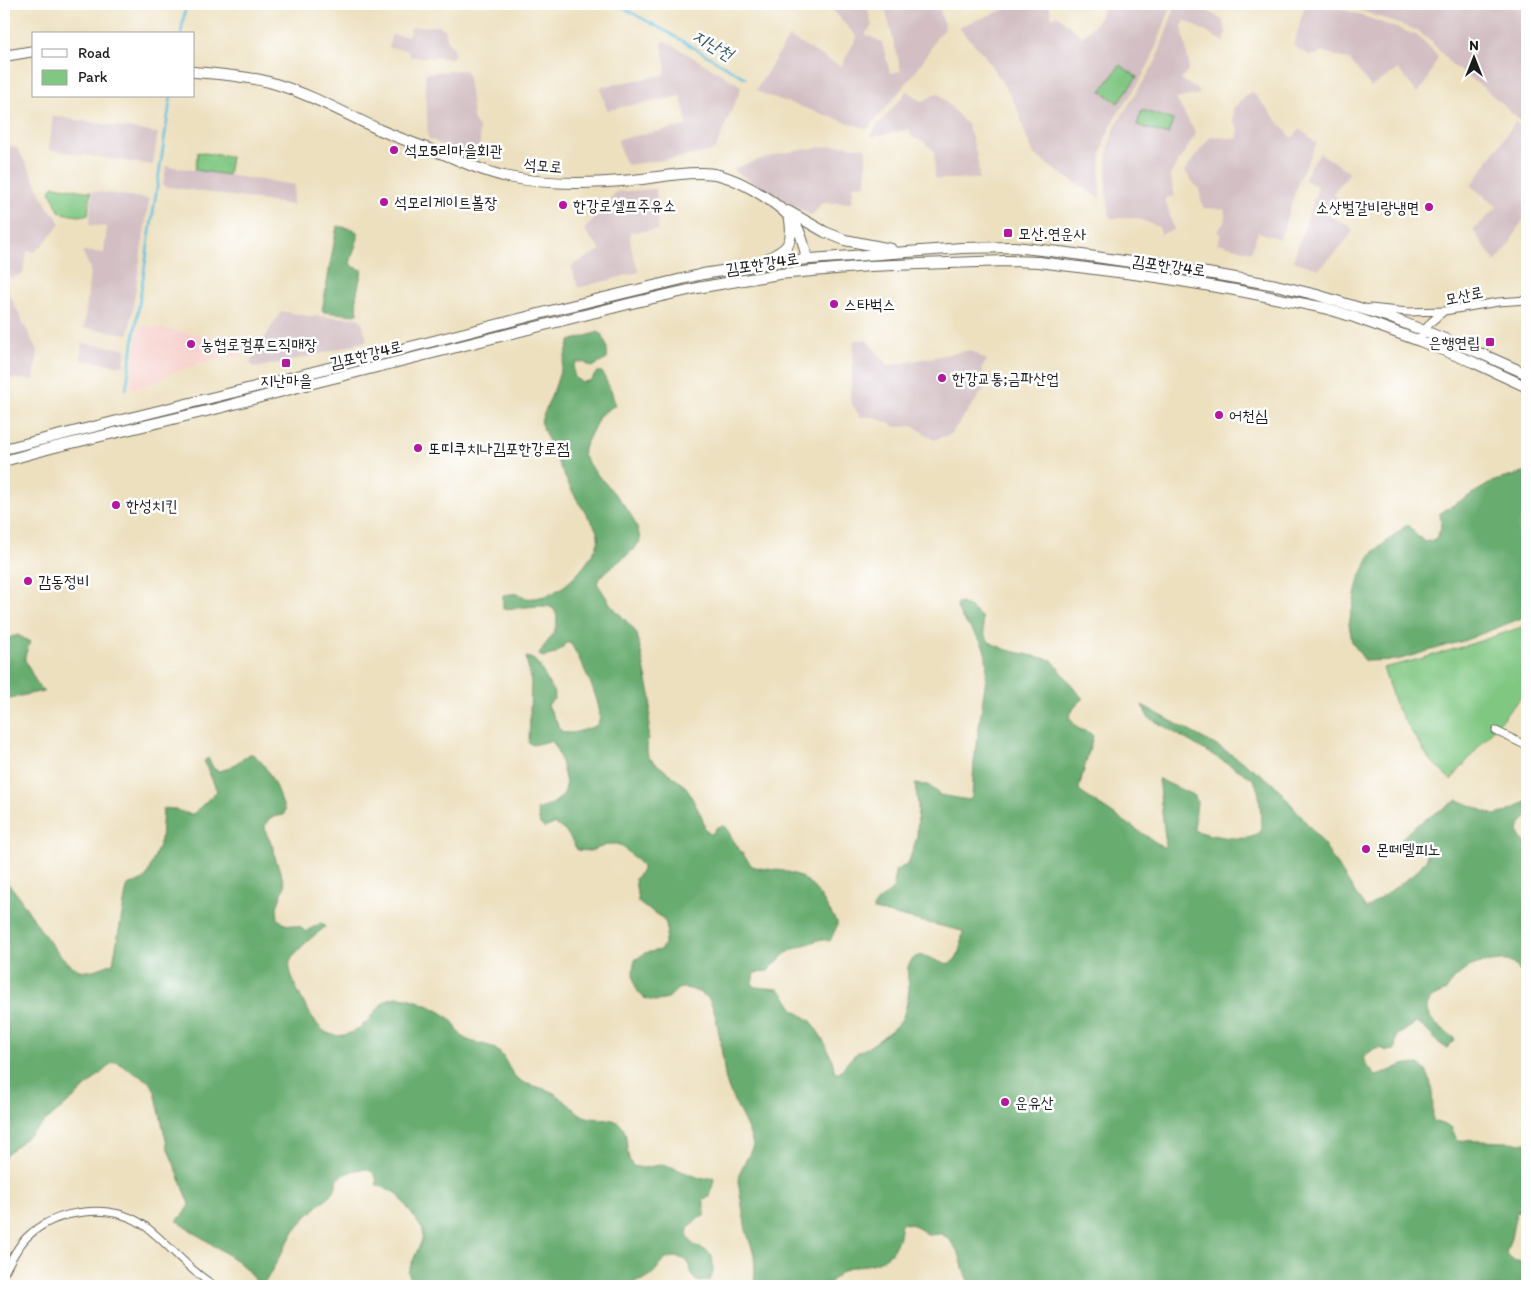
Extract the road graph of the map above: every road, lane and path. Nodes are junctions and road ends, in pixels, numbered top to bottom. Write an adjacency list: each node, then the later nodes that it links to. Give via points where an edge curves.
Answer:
1 (32, 51): 2 (street)
2 (4, 56)
3 (195, 72): 4 (street, 석모로, via 270,83 382,131 505,176 543,182 583,183 706,173 734,181)
4 (775, 204): 5 (street, 석모로); 6 (street, via 845,240)
5 (790, 217): 7 (street, 석모로, via 801,235); 8 (street, via 790,242 778,253)
6 (906, 251): 7 (street, 김포한강4로); 10 (street, 김포한강4로, via 1006,247 1068,252 1235,277)
7 (807, 259): 8 (street, 김포한강4로)
8 (754, 265): 16 (street, 김포한강4로, via 659,284)
9 (1527, 300): 11 (street, 모산로)
10 (1358, 306): 11 (street, via 1408,312); 12 (street, 김포한강4로)
11 (1444, 311): 12 (street, 모산로)
12 (1424, 331): 13 (street, 모산로); 14 (street, 김포한강4로)
13 (1420, 341): 15 (street, 김포한강4로); 17 (street, 김포한강4로, via 1325,308 1158,277 1039,262 937,263 817,270 742,280 632,303)
14 (1527, 374)
15 (1527, 387)
16 (4, 449)
17 (4, 461)
18 (1496, 731): 19 (street)
19 (1527, 746)
20 (4, 1273): 21 (street, via 26,1238 39,1228 55,1219 93,1212 109,1213 144,1226 201,1278)
21 (215, 1286)

